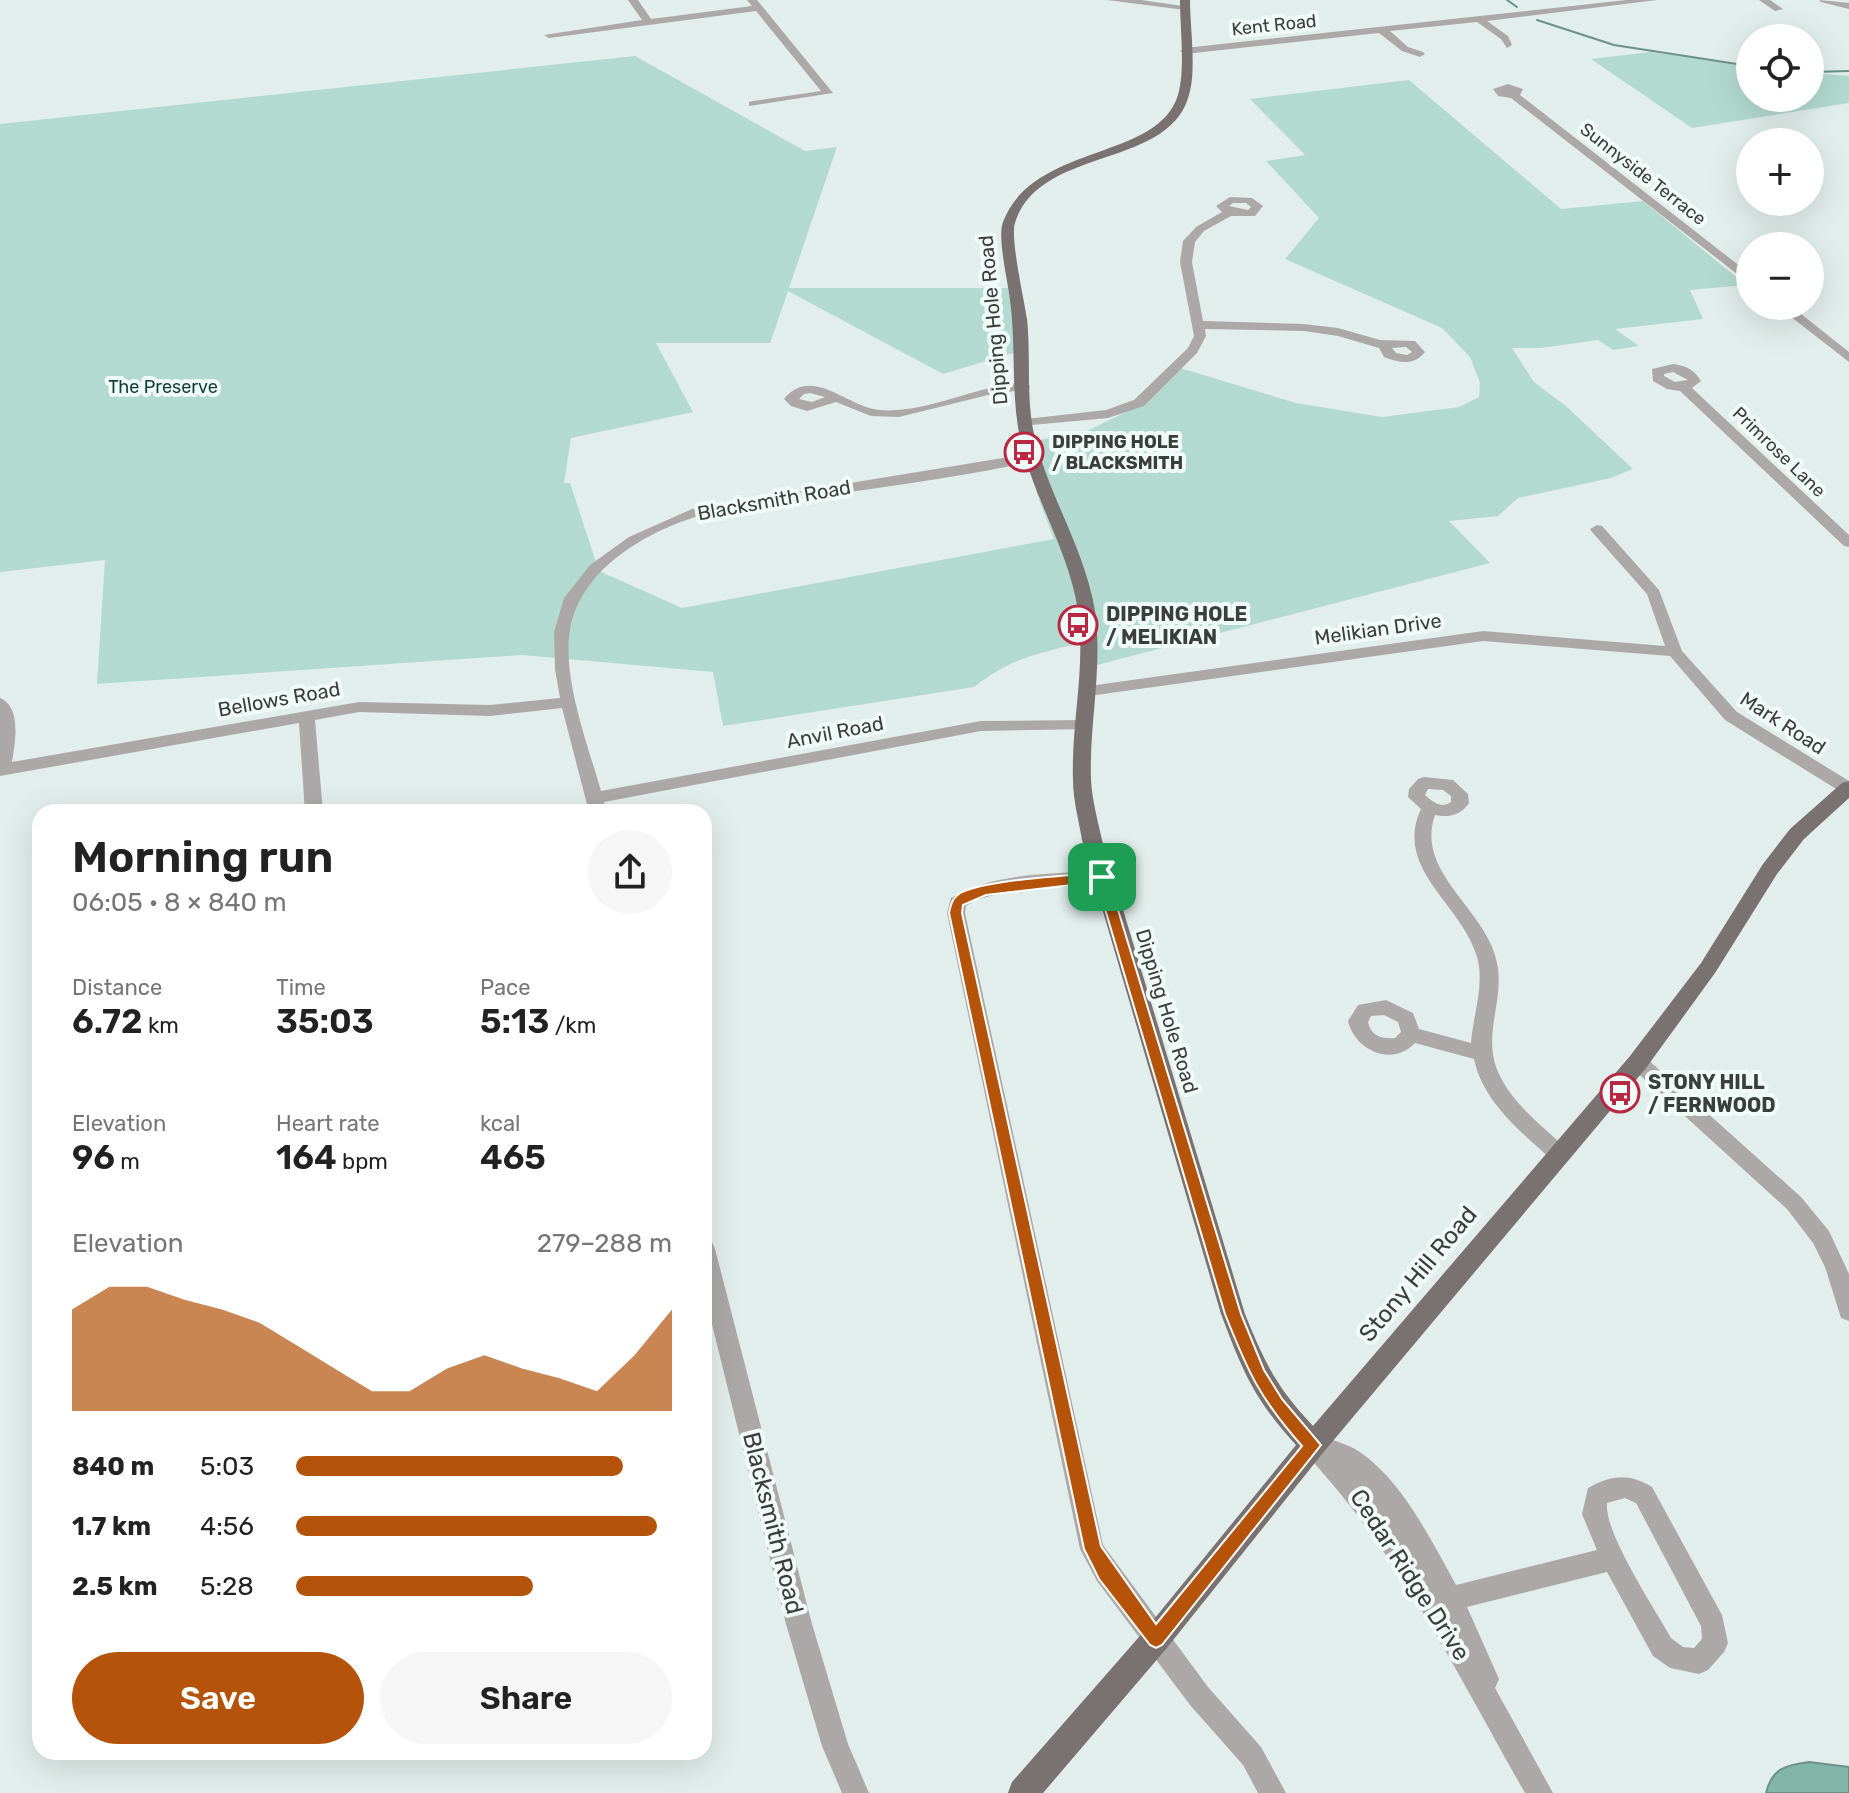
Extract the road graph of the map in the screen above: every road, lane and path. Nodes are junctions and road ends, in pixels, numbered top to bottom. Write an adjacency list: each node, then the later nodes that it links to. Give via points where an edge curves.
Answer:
1 (633, 0): 11 (street)
2 (1112, 0): 6 (street)
3 (1652, 0): 10 (street, Kent Road)
4 (1764, 0): 9 (street)
5 (1824, 0): 8 (street)
6 (1185, 3): 15 (main road)
7 (755, 4): 11 (street); 18 (street, via 828,93)
8 (1849, 6)
9 (1778, 9)
10 (1479, 19): 12 (street, Kent Road); 14 (street)
11 (648, 22): 13 (street)
12 (1382, 30): 15 (street, Kent Road); 16 (street)
13 (549, 35)
14 (1507, 45)
15 (1185, 51): 25 (main road, Dipping Hole Road, via 1184,98 1175,117 1045,178 1010,213 1007,226)
16 (1420, 54)
17 (1514, 95): 20 (street, Sunnyside Terrace)
18 (753, 104)
19 (1229, 212): 22 (street, via 1200,229 1186,248)
20 (1736, 269)
21 (1801, 320): 24 (street)
22 (1200, 325): 23 (street, via 1300,327); 28 (street, via 1193,350 1139,403 1108,414)
23 (1385, 346)
24 (1849, 358)
25 (1024, 386): 27 (street, via 985,389 897,414 867,412); 28 (main road, Dipping Hole Road)
26 (1684, 387): 31 (street, Primrose Lane)
27 (834, 398)
28 (1026, 423): 29 (main road, Dipping Hole Road)
29 (1033, 457): 33 (main road, Dipping Hole Road, via 1081,586); 34 (street, Blacksmith Road, via 726,505 641,534 599,563 569,600 561,625 560,658)
30 (1597, 529): 32 (street, Mark Road, via 1654,593)
31 (1849, 543)
32 (1675, 652): 33 (street, Melikian Drive, via 1483,636); 39 (street, Mark Road, via 1731,716)
33 (1089, 691): 37 (main road, Dipping Hole Road)
34 (568, 702): 36 (street, Bellows Road, via 506,711 378,706); 41 (street, Blacksmith Road)
35 (0, 703): 38 (street, via 9,729)
36 (307, 716): 38 (street, Bellows Road); 40 (street)
37 (1084, 725): 42 (street, Anvil Road, via 981,726); 44 (main road, Dipping Hole Road, via 1082,781)
38 (2, 770)
39 (1848, 787): 47 (main road, Stony Hill Road, via 1777,859 1708,968)
40 (313, 804)
41 (596, 804)
42 (601, 804)
43 (1430, 808): 46 (street, via 1421,834 1425,859 1487,958)
44 (1102, 877): 51 (main road, Dipping Hole Road, via 1233,1314 1257,1375); 54 (street, via 986,890 966,896 957,903 956,913 1092,1549)
45 (1411, 1034): 46 (street)
46 (1480, 1053): 48 (street, via 1501,1097)
47 (1638, 1062): 48 (main road, Stony Hill Road); 50 (street, via 1794,1203 1821,1237)
48 (1559, 1154): 51 (main road, Stony Hill Road)
49 (712, 1281): 56 (street, Blacksmith Road, via 799,1624 835,1746)
50 (1849, 1311)
51 (1313, 1445): 53 (street, Cedar Ridge Drive, via 1346,1456 1368,1475); 54 (main road, Stony Hill Road); 55 (street, Cedar Ridge Drive, via 1360,1494 1403,1556)
52 (1613, 1558): 52 (street, via 1662,1647 1679,1659 1699,1661 1715,1643 1713,1624 1644,1495 1629,1486 1613,1486 1596,1496 1594,1514); 53 (street)
53 (1450, 1599): 55 (street, Cedar Ridge Drive)
54 (1156, 1639): 57 (main road, Stony Hill Road); 58 (street, via 1252,1756)
55 (1500, 1719): 59 (street, Cedar Ridge Drive)
56 (856, 1793)
57 (1023, 1793)
58 (1273, 1793)
59 (1540, 1793)

